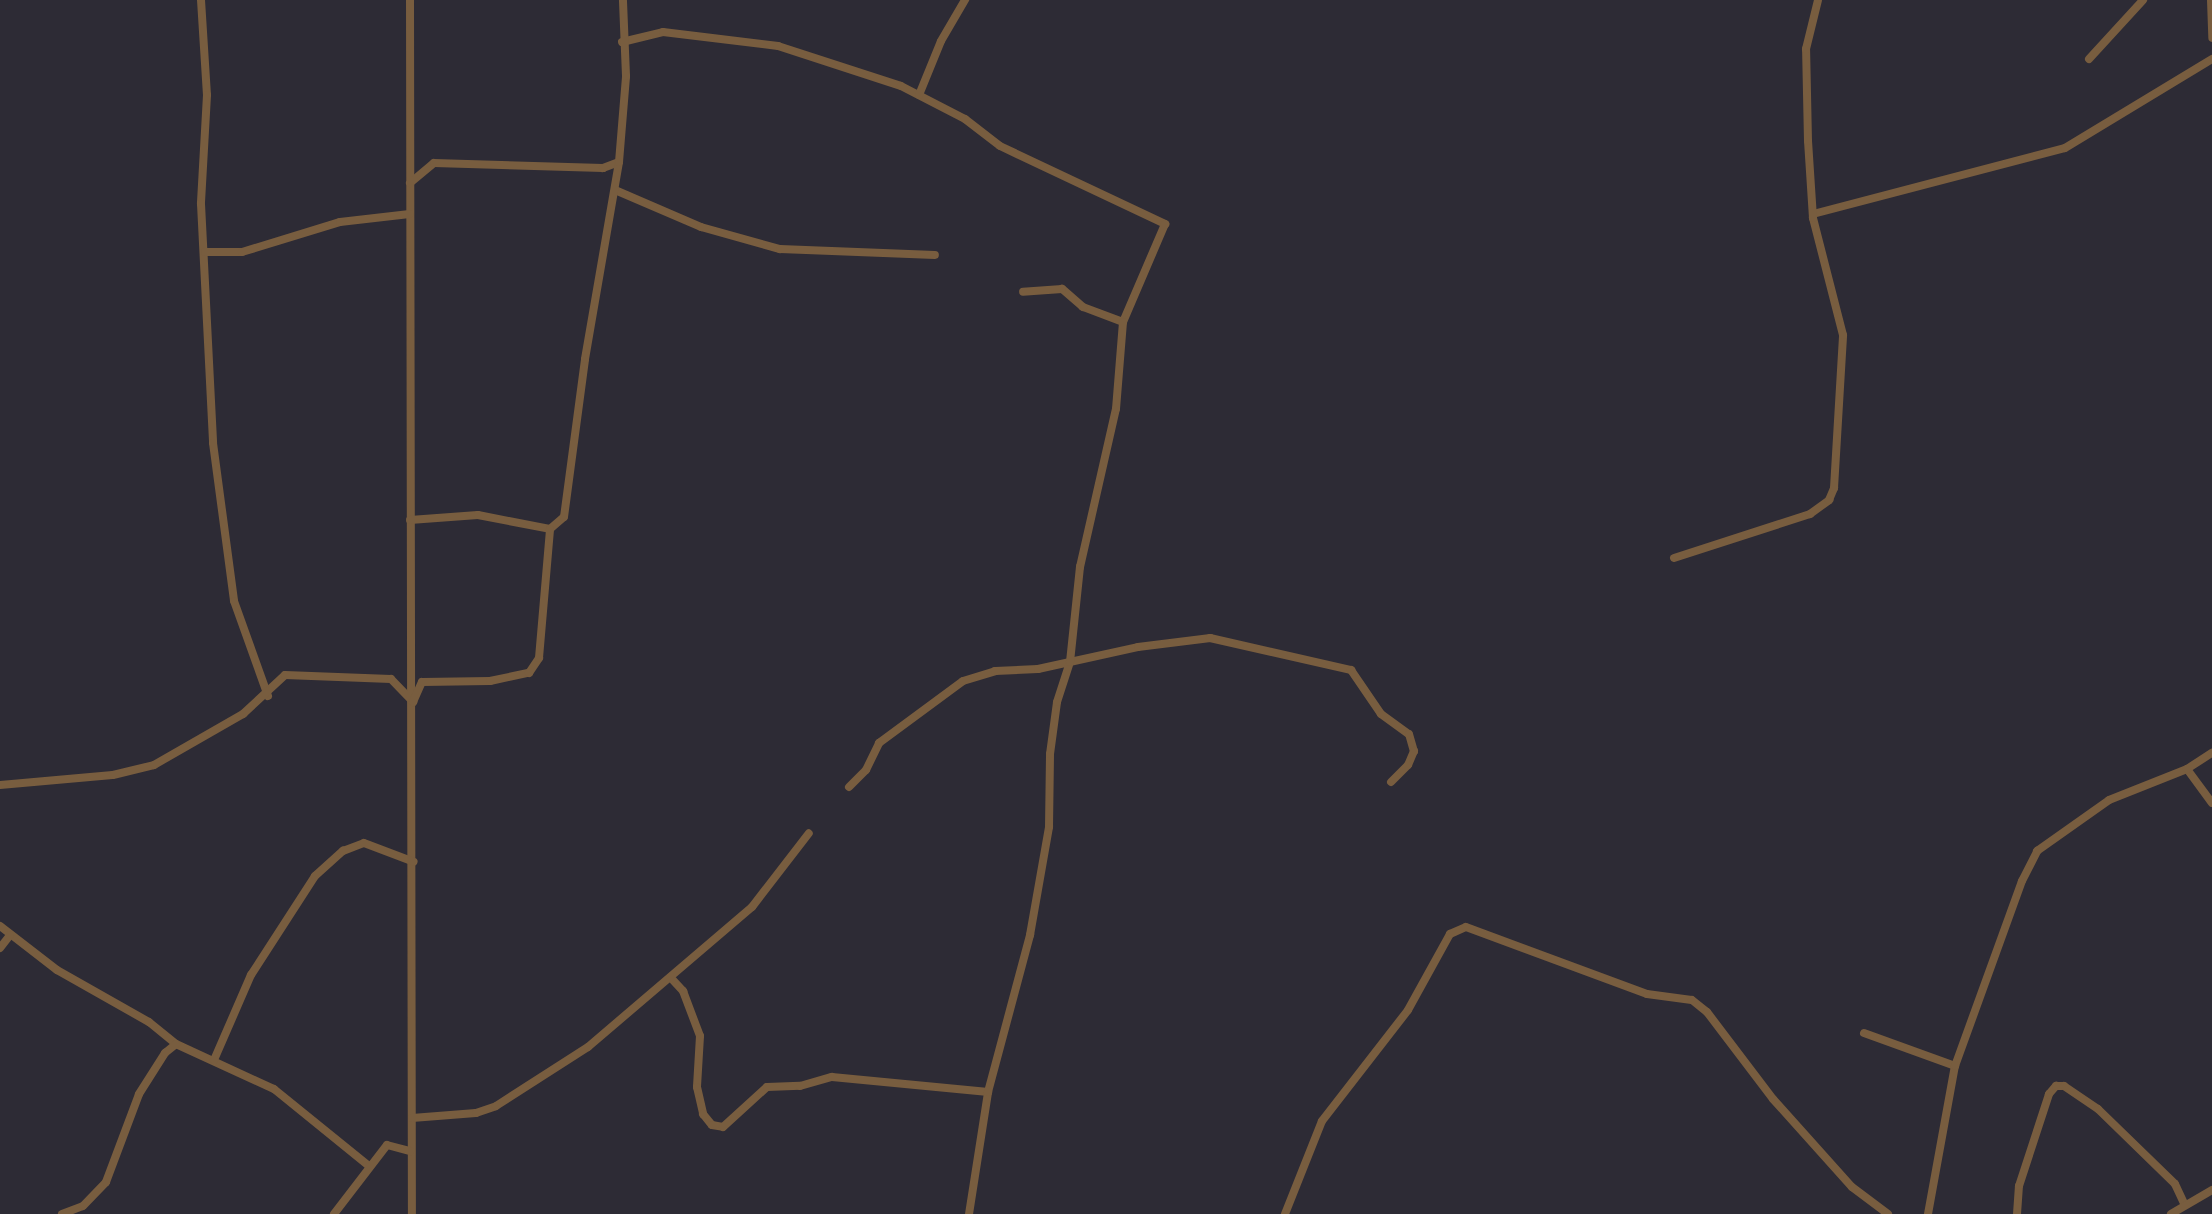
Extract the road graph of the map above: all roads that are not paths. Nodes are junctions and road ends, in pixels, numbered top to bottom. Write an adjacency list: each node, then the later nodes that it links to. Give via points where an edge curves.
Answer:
1 (201, 0): 20 (street, via 207,94 201,204)
2 (410, 0): 16 (street)
3 (623, 0): 9 (street)
4 (965, 0): 12 (street)
5 (1818, 0): 19 (street, via 1806,49)
6 (2143, 0): 10 (street)
7 (2211, 0): 8 (street)
8 (2212, 38)
9 (622, 42): 12 (street, via 663,32 778,47); 13 (street, via 626,43 626,76)
10 (2089, 59)
11 (2212, 59): 19 (street, via 2065,148)
12 (919, 95): 23 (street, via 965,119 1000,146 1165,224)
13 (619, 162): 14 (street); 15 (street)
14 (603, 168): 15 (street); 16 (street, via 434,163)
15 (616, 180): 17 (street)
16 (410, 183): 18 (street)
17 (615, 190): 21 (street, via 701,227 780,249); 25 (street, via 585,359 564,517)
18 (410, 214): 20 (street, via 341,222 242,252); 24 (street)
19 (1813, 214): 26 (street, via 1843,344 1834,488 1829,500 1810,514)
20 (205, 252): 28 (street, via 213,443 234,601)
21 (935, 255)
22 (1023, 292): 23 (street, via 1062,289 1083,307)
23 (1123, 322): 27 (street, via 1116,409 1080,567)
24 (410, 520): 25 (street, via 478,515); 29 (street)
25 (550, 529): 29 (street, via 535,666 519,677 422,682)
26 (1674, 558)
27 (1070, 662): 32 (street, via 1138,646 1210,638 1275,656 1336,664 1351,670 1381,713 1409,734 1415,751); 34 (street, via 995,671 963,681 879,743 866,770); 46 (street, via 1057,702 1050,754 1049,827 1030,935)
28 (268, 696): 29 (street, via 285,675 391,679); 33 (street, via 228,724 136,771)
29 (413, 702): 37 (street)
30 (2212, 753): 31 (street)
31 (2187, 769): 35 (street); 45 (street, via 2109,800 2037,851)
32 (1391, 782)
33 (0, 785)
34 (849, 787)
35 (2212, 803)
36 (809, 833): 41 (street, via 752,907)
37 (414, 862): 44 (street, via 364,842 343,851 315,876 251,975); 47 (street)
38 (0, 926): 39 (street)
39 (10, 935): 40 (street); 43 (street, via 57,970 149,1022)
40 (0, 948)
41 (671, 978): 46 (street, via 683,991 701,1035 697,1087 703,1114 712,1125 723,1127 767,1087 800,1086 832,1077); 47 (street, via 588,1047 496,1106 465,1114)
42 (1864, 1033): 45 (street)
43 (176, 1044): 44 (street); 52 (street, via 139,1094 106,1182 83,1206)
44 (214, 1060): 49 (street, via 274,1089)
45 (1955, 1066): 58 (street)
46 (988, 1092): 55 (street)
47 (412, 1118): 48 (street)
48 (410, 1151): 49 (street, via 387,1145); 54 (street)
49 (369, 1166): 53 (street)
50 (2212, 1190): 51 (street)
51 (2184, 1203): 59 (street, via 2175,1184 2098,1109 2064,1086 2056,1086 2049,1094 2019,1186); 60 (street)
52 (62, 1214)
53 (334, 1214)
54 (412, 1214)
55 (969, 1214)
56 (1285, 1214): 57 (street, via 1322,1121 1408,1010 1450,934 1466,927 1647,994 1692,1000 1707,1012 1773,1099 1852,1187)
57 (1888, 1214)
58 (1928, 1214)
59 (2018, 1214)
60 (2171, 1214)

